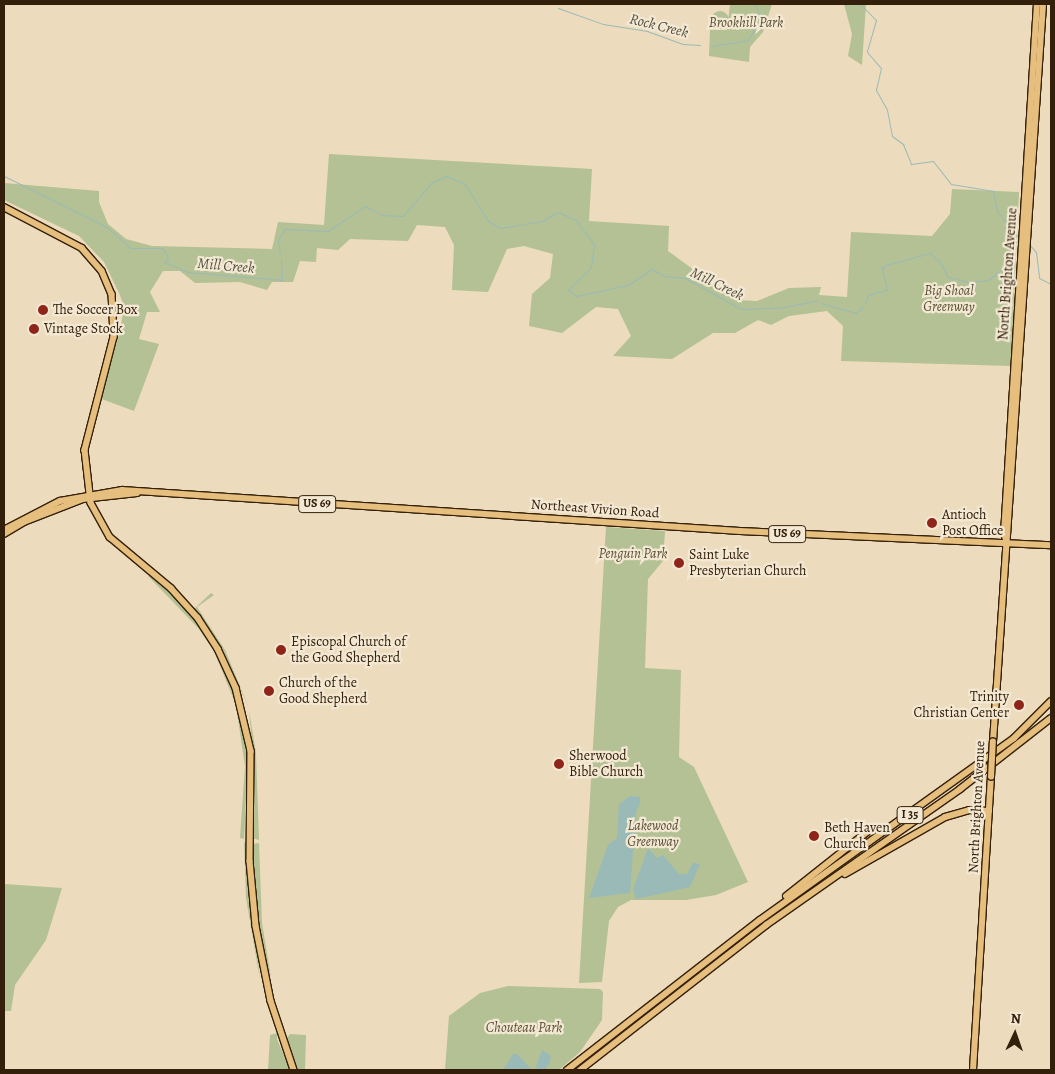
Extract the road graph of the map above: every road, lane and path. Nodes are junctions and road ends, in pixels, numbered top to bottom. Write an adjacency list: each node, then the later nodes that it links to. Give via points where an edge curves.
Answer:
1 (1037, 4): 4 (main road, North Brighton Avenue)
2 (1043, 4): 4 (main road, North Brighton Avenue, via 1030,231)
3 (4, 207): 5 (main road, via 82,248 110,287 115,307 114,337 93,406 87,444)
4 (1024, 270): 8 (main road, North Brighton Avenue, via 1004,534)
5 (91, 495): 6 (main road, Northeast Vivion Road / US 69, via 45,506); 7 (main road, Northeast Vivion Road / US 69, via 44,513); 8 (main road, Northeast Vivion Road / US 69, via 137,493); 16 (main road, via 98,522 194,614 218,649 236,688 251,759 249,850 256,926 271,1001)
6 (4, 530)
7 (4, 534)
8 (1007, 545): 9 (main road, Northeast Vivion Road / US 69); 12 (main road, North Brighton Avenue, bridge)
9 (1051, 545)
10 (1051, 701): 15 (highway, I 35, via 1014,738)
11 (1051, 718): 14 (highway, I 35, via 960,789)
12 (989, 811): 14 (highway, via 969,810 945,817); 19 (main road, North Brighton Avenue)
13 (867, 832): 15 (highway)
14 (819, 887): 18 (highway, I 35)
15 (760, 920): 17 (highway, I 35)
16 (294, 1070)
17 (567, 1070)
18 (580, 1070)
19 (974, 1070)

